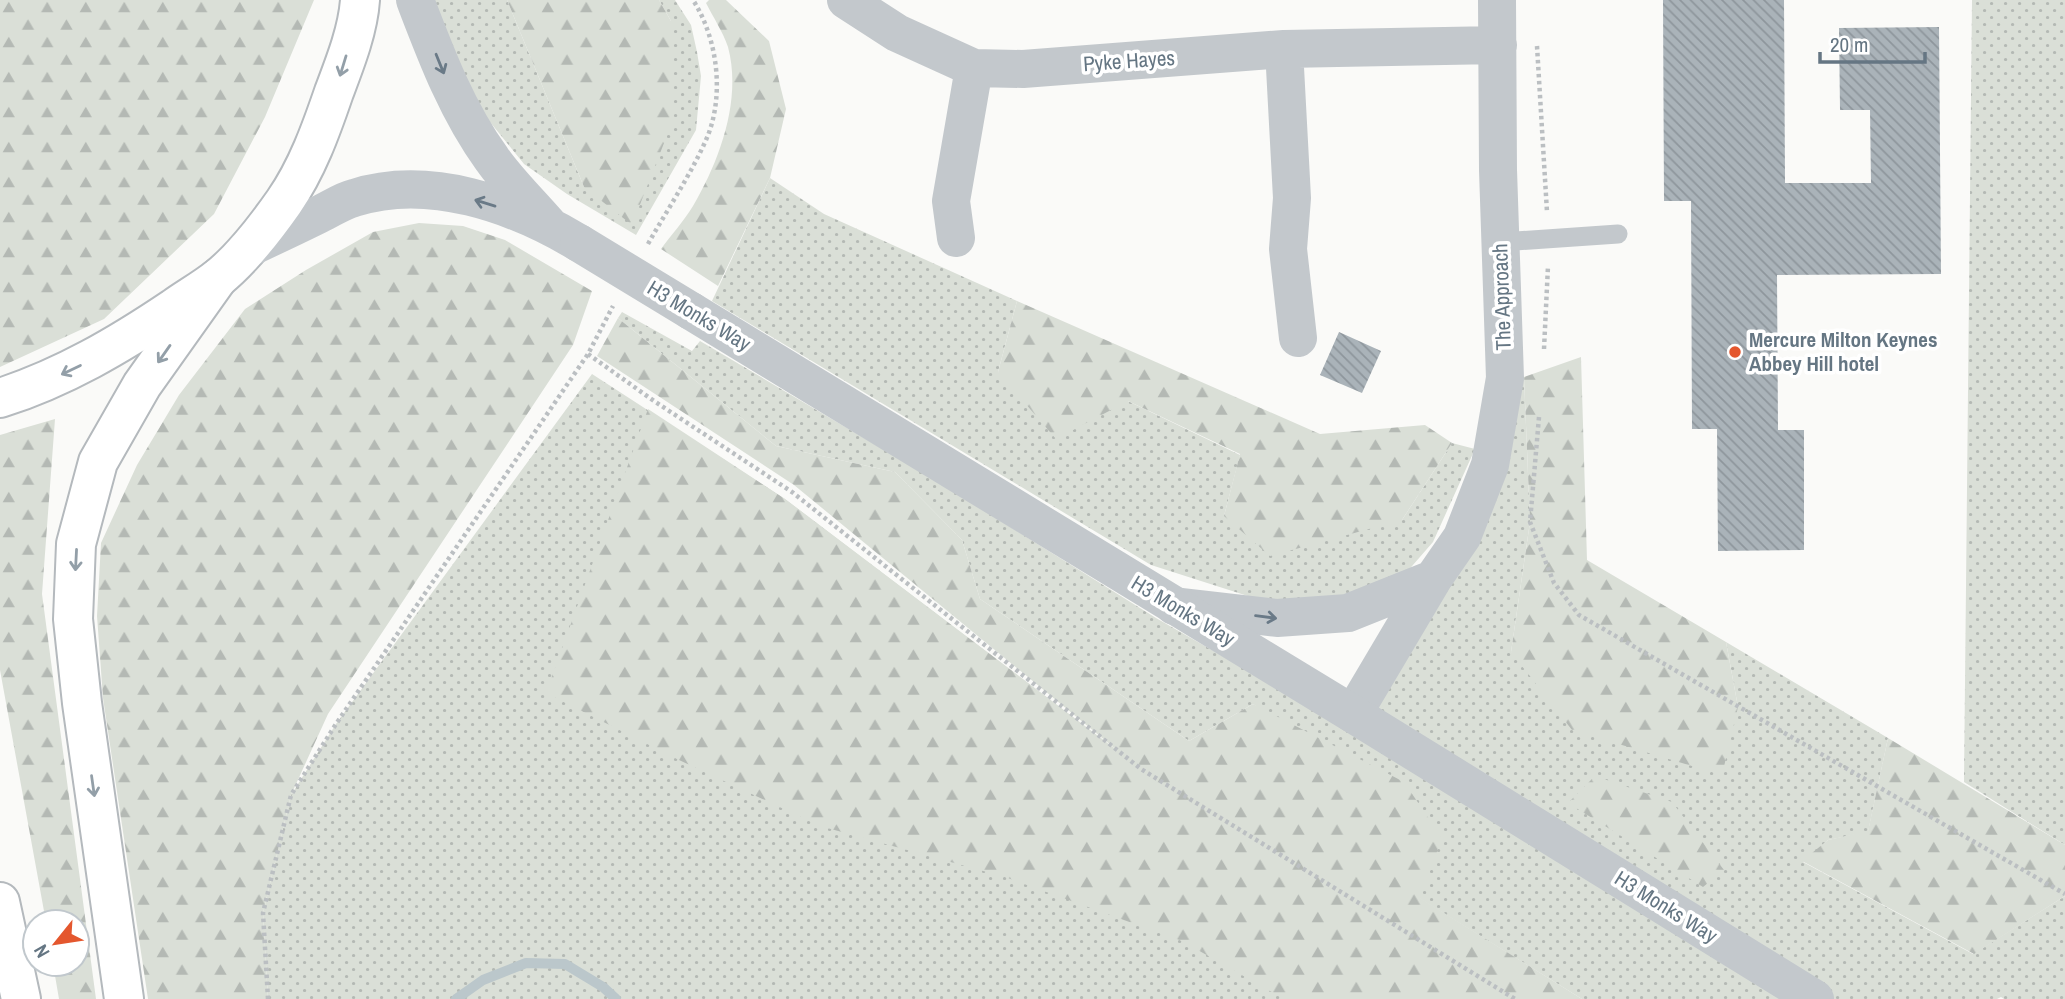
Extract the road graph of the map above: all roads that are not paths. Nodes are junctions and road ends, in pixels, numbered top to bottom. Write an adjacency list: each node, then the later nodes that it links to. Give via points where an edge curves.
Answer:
1 (360, 0): 12 (main road, one-way to 12, via 340,77 316,143 285,201)
2 (415, 0): 8 (street, H3 Monks Way, one-way to 8, via 461,110 492,160)
3 (846, 0): 7 (street, Pyke Hayes, via 897,33)
4 (1497, 0): 5 (street, The Approach)
5 (1497, 45): 6 (street, Pyke Hayes); 11 (street, The Approach)
6 (1284, 49): 7 (street, Pyke Hayes, via 1023,69); 14 (street, via 1292,198 1288,249)
7 (974, 68): 10 (street, via 951,201)
8 (564, 234): 12 (street, H3 Monks Way, one-way to 12, via 491,204 442,191 400,188 353,198); 17 (street, H3 Monks Way, bridge)
9 (1618, 234): 11 (lane)
10 (956, 238)
11 (1501, 242): 16 (street, The Approach, via 1505,378 1490,465 1462,537)
12 (247, 249): 13 (main road)
13 (218, 278): 15 (main road, one-way to 15, via 94,358); 21 (main road, one-way to 21, via 142,384 98,463 76,544 73,619 80,691)
14 (1298, 338)
15 (0, 398)
16 (1433, 579): 17 (street, one-way to 16, via 1278,618 1348,613); 18 (street, The Approach)
17 (1174, 606): 18 (street, H3 Monks Way)
18 (1353, 714): 22 (street, H3 Monks Way)
19 (0, 902): 20 (main road)
20 (21, 999)
21 (124, 999)
22 (1815, 999)

